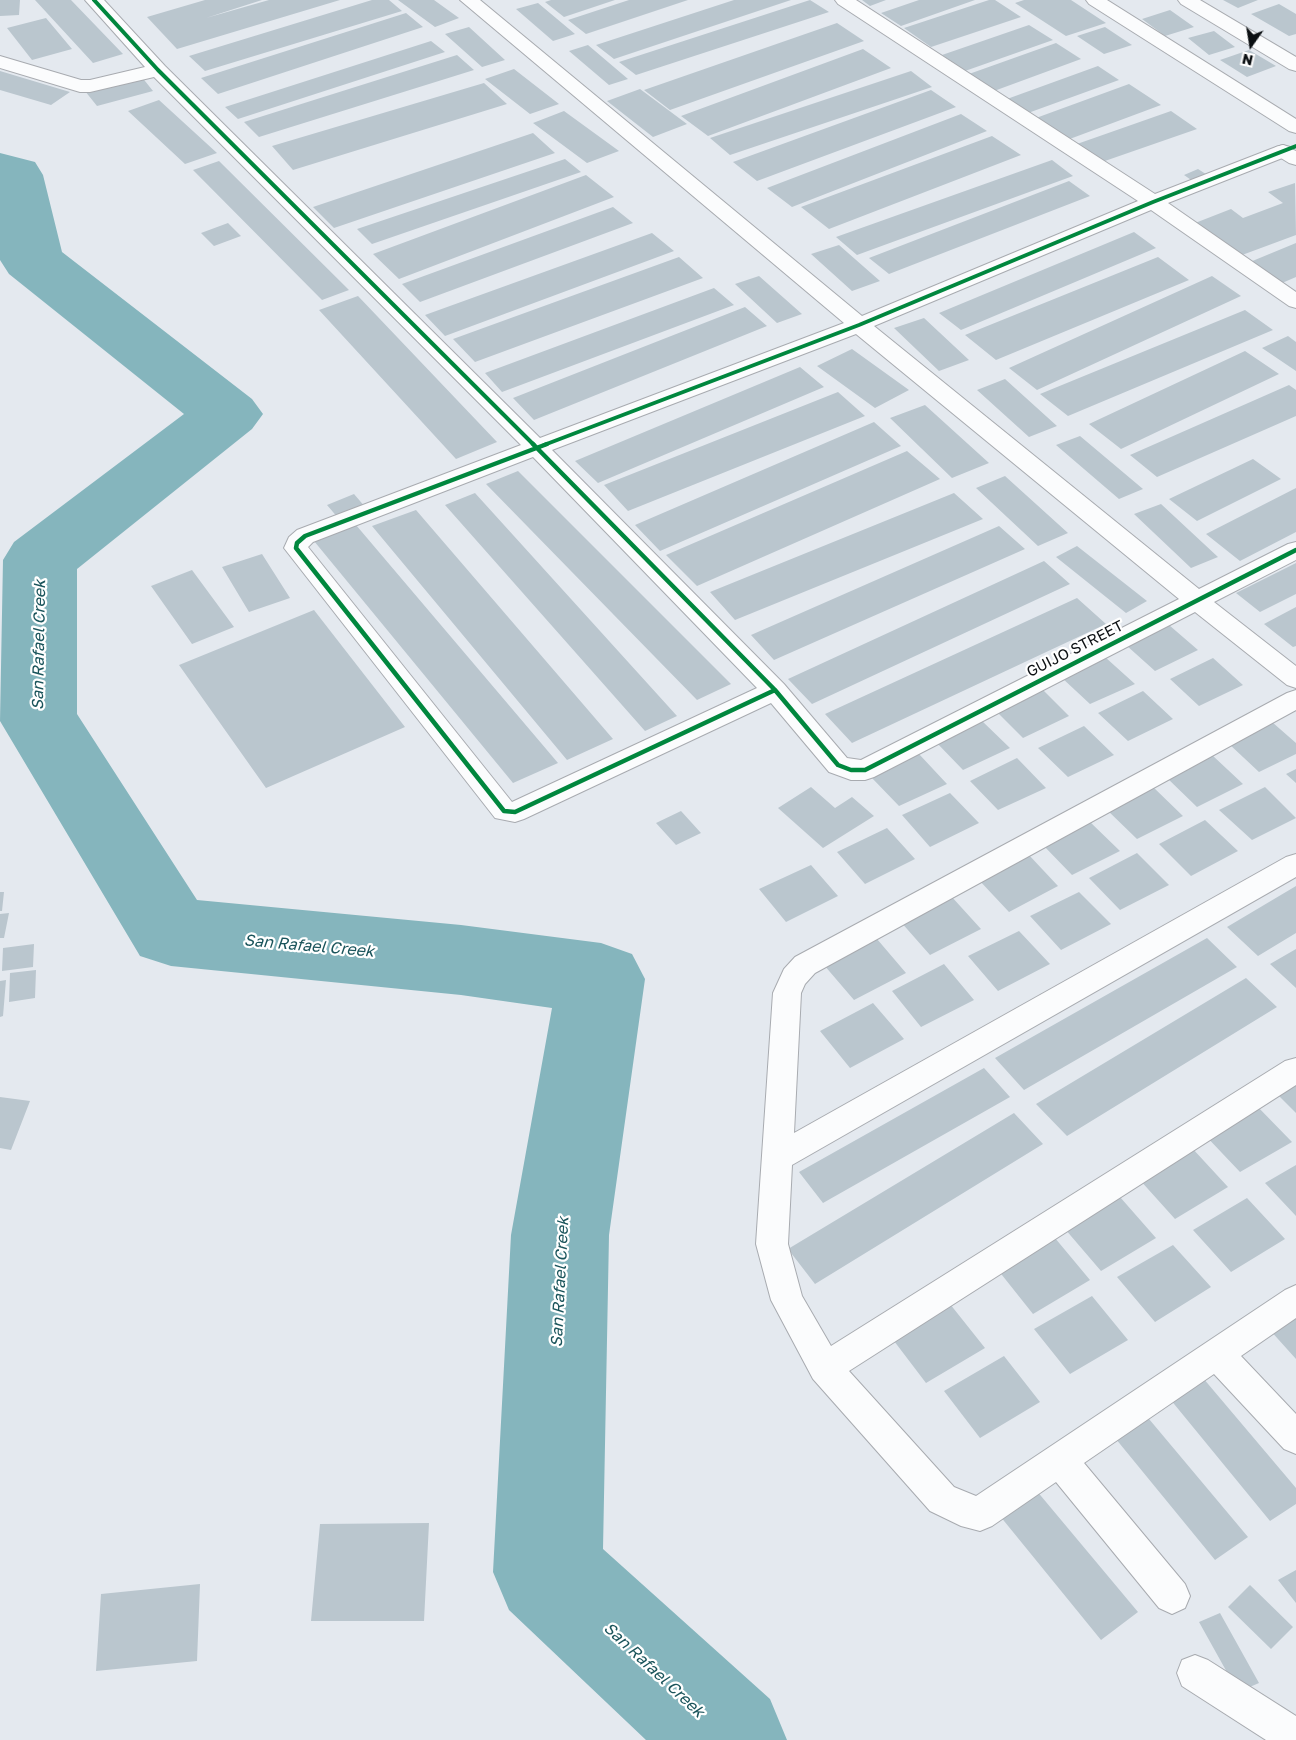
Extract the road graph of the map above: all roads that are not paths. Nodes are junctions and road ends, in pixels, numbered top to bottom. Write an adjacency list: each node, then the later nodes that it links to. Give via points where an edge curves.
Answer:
1 (94, 0): 8 (street)
2 (469, 0): 13 (street)
3 (844, 0): 11 (street)
4 (1095, 0): 9 (street)
5 (1187, 0): 7 (street)
6 (0, 62): 8 (street, via 80,86)
7 (1296, 65)
8 (158, 70): 14 (street)
9 (1296, 126)
10 (1292, 152): 11 (street)
11 (1153, 202): 12 (street); 13 (street)
12 (1296, 302)
13 (859, 325): 14 (street); 16 (street)
14 (537, 448): 18 (street); 18 (street, via 305,536 296,543 296,548 504,811 515,812)
15 (1296, 550): 16 (street, GUIJO STREET)
16 (1197, 601): 17 (street); 18 (street, GUIJO STREET, via 865,770 851,770 838,765)
17 (1296, 679)
18 (775, 690)
19 (1296, 699): 22 (street, via 805,966 794,977 787,993)
20 (1296, 864): 22 (street)
21 (1296, 1070): 25 (street)
22 (777, 1158): 25 (street, via 772,1244 787,1300)
23 (1296, 1300): 24 (street)
24 (1217, 1354): 26 (street); 27 (street)
25 (826, 1368): 27 (street, via 942,1500 961,1509 980,1514)
26 (1296, 1438)
27 (1059, 1460): 28 (street)
28 (1172, 1596)
29 (1195, 1672): 30 (street)
30 (1296, 1738)

